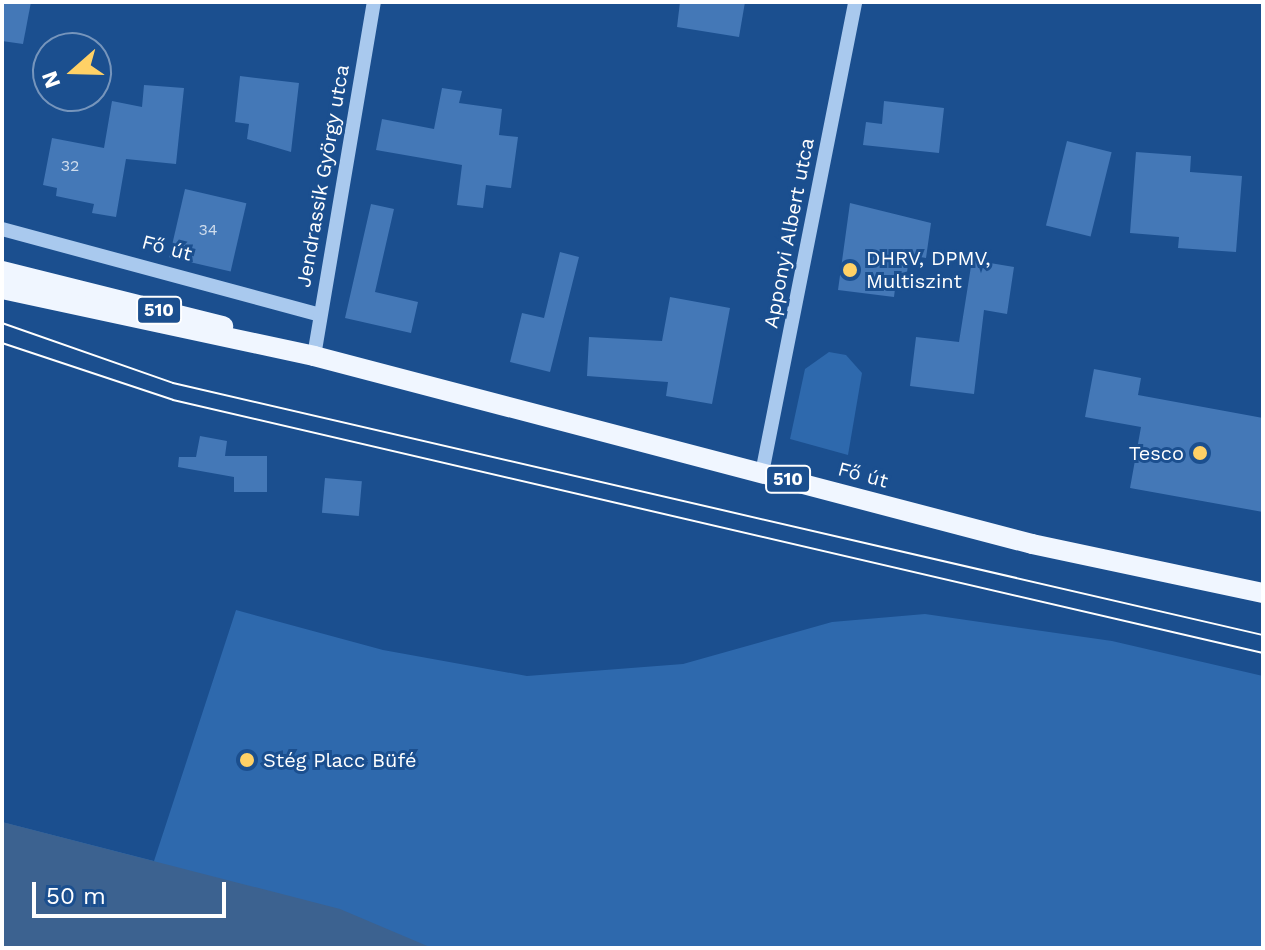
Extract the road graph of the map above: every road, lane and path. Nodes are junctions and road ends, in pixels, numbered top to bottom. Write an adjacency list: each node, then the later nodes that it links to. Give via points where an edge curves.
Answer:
1 (374, 2): 6 (street, Jendrassik György utca)
2 (855, 2): 8 (street, Apponyi Albert utca)
3 (2, 229): 6 (street, Fő út)
4 (2, 271): 7 (main road, Fő út / 510, via 278,340)
5 (2, 289): 7 (main road, Fő út / 510)
6 (320, 315): 7 (street, Jendrassik György utca)
7 (314, 356): 8 (main road, Fő út / 510)
8 (762, 473): 9 (main road, Fő út / 510, via 1032,544)
9 (1263, 593)

